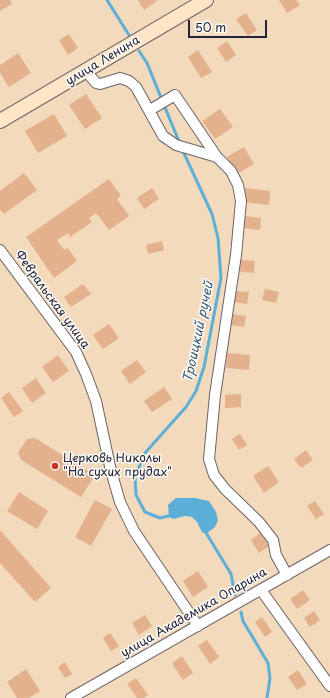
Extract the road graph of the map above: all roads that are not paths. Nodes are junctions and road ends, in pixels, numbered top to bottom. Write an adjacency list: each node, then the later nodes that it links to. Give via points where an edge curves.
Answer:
1 (206, 0): 2 (street, улица Ленина)
2 (86, 71): 3 (street, via 100,84 120,78 129,81); 4 (street, улица Ленина)
3 (153, 108): 5 (street, via 163,136 176,145); 5 (street, via 175,95)
4 (0, 121)
5 (217, 157): 8 (street, via 231,171 241,201 236,255 214,402 209,459 214,475 225,490 259,522 273,540 276,555)
6 (0, 250): 10 (street, Февральская улица, via 76,352 96,401 110,471 120,502 134,531)
7 (330, 550): 8 (street, улица Академика Опарина)
8 (287, 574): 9 (street, улица Академика Опарина)
9 (261, 590): 10 (street, улица Академика Опарина); 11 (street)
10 (198, 626): 12 (street, улица Академика Опарина)
11 (330, 686)
12 (71, 698)

